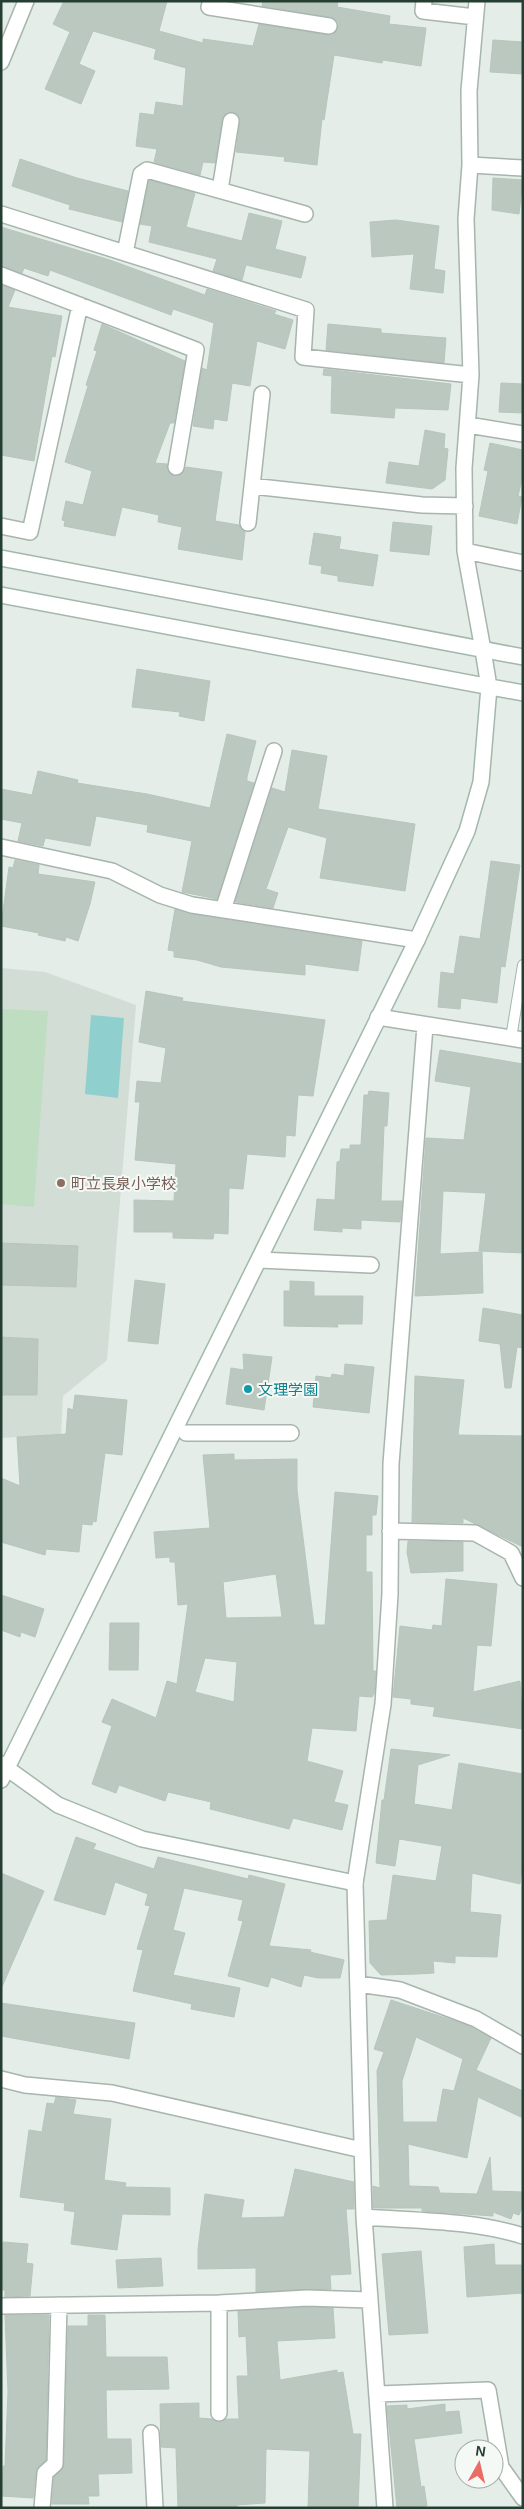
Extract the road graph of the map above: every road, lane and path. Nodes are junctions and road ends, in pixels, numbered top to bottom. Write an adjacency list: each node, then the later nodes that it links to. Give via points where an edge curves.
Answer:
1 (26, 1): 7 (street)
2 (211, 1): 6 (street, via 210,7)
3 (424, 1): 5 (street, via 423,11)
4 (477, 1): 5 (street)
5 (475, 18): 9 (street, via 469,91)
6 (329, 26)
7 (1, 62)
8 (231, 121): 11 (street)
9 (470, 165): 10 (street); 17 (street, via 466,219)
10 (523, 168)
11 (220, 190): 13 (street); 14 (street, via 147,170 141,174)
12 (1, 214): 14 (street)
13 (305, 214)
14 (125, 253): 17 (street, via 306,310 303,356)
15 (1, 275): 16 (street)
16 (80, 305): 21 (street, via 196,350); 25 (street, via 30,532)
17 (471, 375): 19 (street)
18 (262, 394): 22 (street)
19 (468, 426): 20 (street); 23 (street)
20 (523, 434)
21 (176, 467)
22 (252, 486): 23 (street, via 422,505); 24 (street)
23 (465, 506): 26 (street)
24 (248, 523)
25 (1, 526)
26 (465, 551): 28 (street); 30 (street)
27 (1, 558): 30 (street)
28 (523, 563)
29 (1, 595): 32 (street)
30 (483, 650): 31 (street); 32 (street)
31 (523, 657)
32 (489, 687): 33 (street); 37 (street, via 481,782 467,832)
33 (523, 693)
34 (274, 751): 36 (street)
35 (1, 847): 36 (street, via 112,871 160,895)
36 (223, 910): 37 (street)
37 (417, 940): 39 (street)
38 (523, 965): 41 (lane)
39 (378, 1017): 40 (street); 42 (street)
40 (425, 1026): 41 (street); 46 (street, via 390,1464)
41 (517, 1039)
42 (259, 1260): 43 (street); 48 (street)
43 (371, 1265)
44 (186, 1433): 45 (street)
45 (291, 1433)
46 (390, 1531): 47 (street, via 475,1533 511,1553); 49 (street, via 390,1594 383,1704)
47 (523, 1578)
48 (3, 1770): 49 (street, via 58,1805 142,1838)
49 (355, 1883): 50 (street)
50 (358, 1984): 51 (street, via 409,1994 476,2019); 53 (street)
51 (523, 2046)
52 (1, 2079): 53 (street, via 25,2085 112,2093)
53 (362, 2150): 54 (street)
54 (364, 2217): 55 (street, via 479,2225); 56 (street)
55 (523, 2236)
56 (369, 2300): 57 (street, via 306,2298); 60 (street)
57 (218, 2303): 58 (street); 61 (street)
58 (59, 2304): 59 (street); 64 (street, via 55,2464 45,2474)
59 (1, 2306)
60 (378, 2394): 63 (street, via 488,2390 501,2467); 66 (street)
61 (219, 2413)
62 (151, 2433): 65 (street)
63 (523, 2498)
64 (42, 2508)
65 (155, 2508)
66 (385, 2508)

